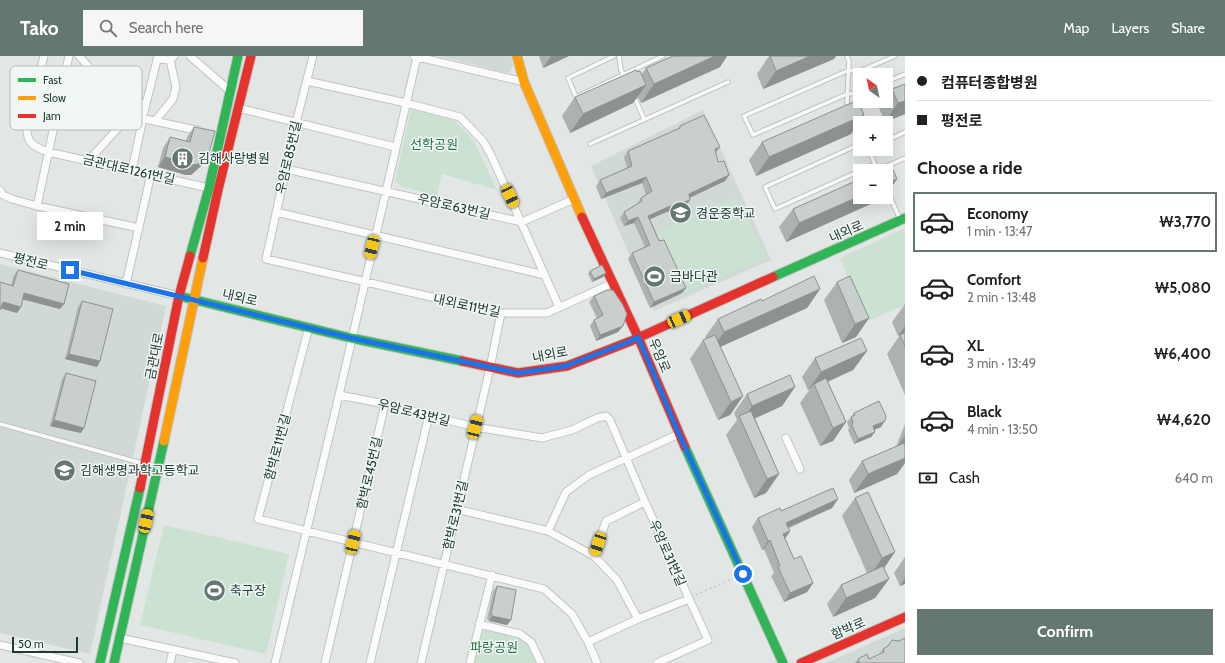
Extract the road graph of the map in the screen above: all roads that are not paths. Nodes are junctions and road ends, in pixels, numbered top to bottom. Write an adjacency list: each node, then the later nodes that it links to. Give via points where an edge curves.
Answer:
1 (44, 56): 17 (street, 금관대로1261번길)
2 (69, 56): 18 (street)
3 (79, 56): 19 (street)
4 (190, 56): 28 (street)
5 (238, 56): 28 (street, 금관대로)
6 (251, 56): 33 (street, 금관대로)
7 (313, 56): 24 (street, 우암로85번길)
8 (415, 56): 26 (street); 32 (street)
9 (517, 56): 26 (street, 우암로)
10 (614, 56): 22 (lane, via 568,78 576,97)
11 (619, 56): 22 (lane)
12 (664, 56): 22 (lane)
13 (847, 56): 20 (lane)
14 (895, 56): 20 (lane, via 858,72)
15 (158, 57): 16 (street); 36 (street)
16 (172, 58): 38 (street, via 176,87 173,99)
17 (42, 66)
18 (67, 66)
19 (88, 66)
20 (849, 70): 30 (lane); 30 (lane, via 744,116 752,135)
21 (905, 74): 23 (lane)
22 (623, 75): 25 (lane)
23 (893, 79)
24 (307, 81): 32 (street); 40 (street, 우암로85번길)
25 (626, 81)
26 (524, 82): 64 (street, 우암로)
27 (728, 82): 37 (lane)
28 (230, 91): 46 (street, 금관대로)
29 (632, 94): 37 (lane)
30 (847, 94): 31 (lane); 34 (lane)
31 (853, 94)
32 (406, 103): 49 (street); 69 (street, via 460,118 483,142)
33 (238, 108): 40 (street); 79 (street, 금관대로, via 229,138)
34 (850, 110)
35 (142, 111): 36 (street)
36 (143, 118): 38 (street); 39 (street)
37 (644, 119): 48 (lane)
38 (155, 121): 46 (street)
39 (142, 123)
40 (296, 123): 49 (street); 57 (street, 우암로85번길)
41 (26, 130): 51 (street, 금관대로1261번길, via 34,147)
42 (53, 130): 51 (street)
43 (116, 130): 54 (street)
44 (140, 130): 58 (street)
45 (905, 132): 47 (lane)
46 (213, 134): 61 (street, 금관대로)
47 (893, 138)
48 (590, 144)
49 (395, 147): 63 (street)
50 (853, 147): 60 (lane, via 765,187 775,209)
51 (48, 152): 54 (street, 금관대로1261번길); 66 (street)
52 (871, 156): 55 (lane)
53 (905, 158): 56 (lane)
54 (89, 160): 58 (street, 금관대로1261번길)
55 (875, 164)
56 (893, 164)
57 (286, 168): 63 (street); 67 (street, 우암로85번길)
58 (132, 170): 59 (street, 금관대로1261번길)
59 (151, 174): 61 (street, 금관대로1261번길); 70 (street)
60 (853, 174)
61 (209, 188): 78 (street, 금관대로)
62 (0, 190): 66 (street, via 6,198)
63 (386, 191): 69 (street, 우암로63번길); 71 (street)
64 (574, 199): 69 (street); 76 (street, 우암로)
65 (893, 201): 68 (lane)
66 (37, 206): 70 (street)
67 (276, 212): 71 (street); 73 (street, 우암로85번길)
68 (903, 219): 83 (street, 내외로)
69 (522, 222): 74 (street)
70 (139, 228): 77 (street)
71 (375, 235): 74 (street); 75 (street)
72 (0, 253): 77 (street, 평전로)
73 (266, 259): 75 (street, 내외로11번길)
74 (546, 275): 80 (street)
75 (364, 282): 81 (street, 내외로11번길); 84 (street)
76 (613, 283): 80 (street, 내외로11번길); 83 (street, 우암로)
77 (126, 284): 78 (street, 평전로)
78 (179, 296): 79 (street, 내외로); 94 (street, 금관대로)
79 (194, 299): 82 (street, 내외로); 109 (street, 금관대로)
80 (559, 307): 81 (street, 내외로11번길, via 547,313)
81 (501, 313): 85 (street, 함박로31번길)
82 (309, 327): 84 (street, 내외로); 98 (street, 함박로11번길, via 258,519)
83 (638, 337): 85 (street, 내외로, via 566,366 518,373); 91 (street, 우암로)
84 (351, 338): 85 (street, 내외로); 86 (street)
85 (490, 368): 90 (street, 함박로31번길)
86 (339, 394): 87 (street, 우암로43번길); 98 (street)
87 (385, 404): 88 (street, 우암로43번길); 100 (street, 함박로45번길)
88 (429, 415): 90 (street, 우암로43번길); 101 (street)
89 (0, 424): 94 (lane)
90 (475, 427): 93 (street, 우암로43번길, via 542,438 572,430 606,416); 97 (street, 함박로31번길)
91 (679, 434): 93 (street); 128 (street, 우암로)
92 (786, 438): 95 (street)
93 (627, 458): 96 (street, 우암로31번길); 99 (street, via 588,475 566,492)
94 (146, 464): 116 (street, 금관대로)
95 (800, 469)
96 (645, 502): 102 (street, via 606,521); 105 (street, 우암로31번길)
97 (456, 509): 99 (street); 103 (street, 함박로31번길)
98 (306, 530): 100 (street); 120 (street)
99 (548, 531): 102 (street)
100 (353, 542): 101 (street); 121 (street, 함박로45번길)
101 (397, 552): 103 (street); 122 (street)
102 (594, 556): 107 (street, via 617,580)
103 (444, 564): 104 (street); 123 (street, 함박로31번길)
104 (492, 575): 108 (street); 110 (street, via 544,589 572,614)
105 (689, 598): 107 (street, 우암로31번길); 127 (street, via 708,640)
106 (905, 617): 129 (street, 함박로)
107 (638, 619): 110 (street, 우암로31번길)
108 (480, 624): 124 (street); 125 (street, via 520,634 531,642)
109 (120, 638): 112 (street); 117 (street, 금관대로)
110 (588, 642): 126 (street)
111 (0, 645): 113 (street)
112 (173, 650): 118 (street); 119 (street)
113 (41, 654): 114 (street); 115 (street)
114 (39, 663)
115 (79, 663)
116 (100, 663)
117 (114, 663)
118 (170, 663)
119 (235, 663)
120 (275, 663)
121 (325, 663)
122 (370, 663)
123 (420, 663)
124 (470, 663)
125 (541, 663)
126 (597, 663)
127 (657, 663)
128 (783, 663)
129 (801, 663)

